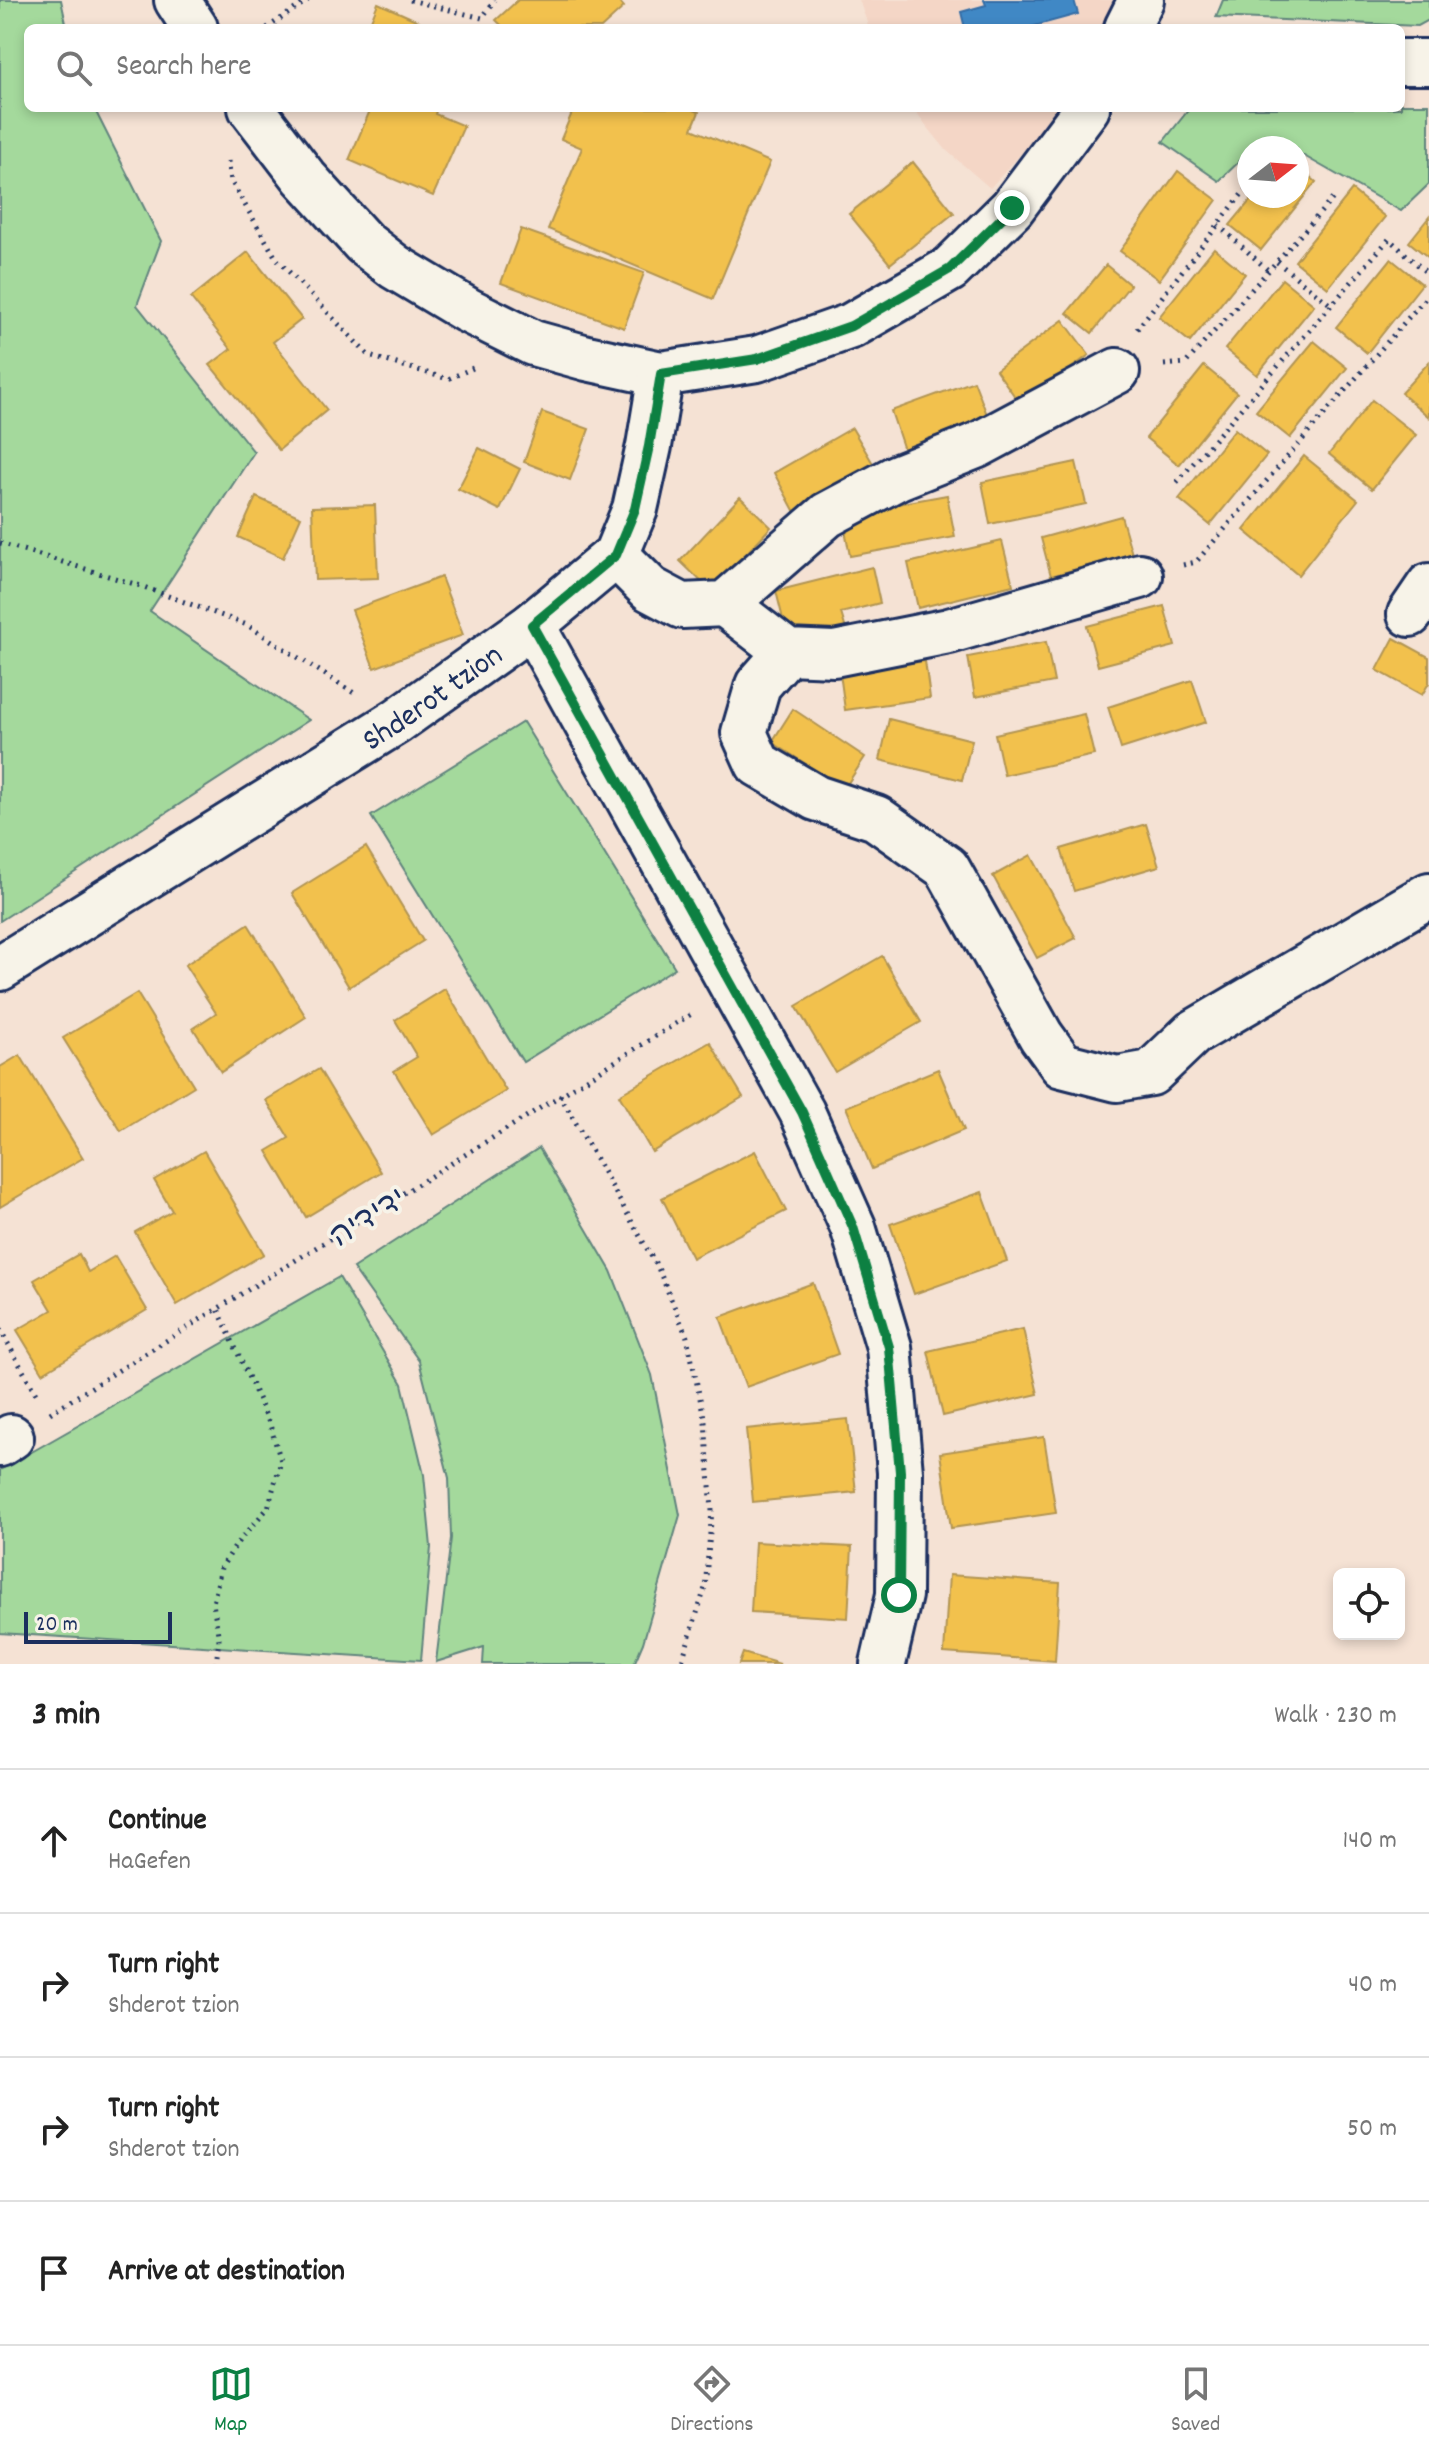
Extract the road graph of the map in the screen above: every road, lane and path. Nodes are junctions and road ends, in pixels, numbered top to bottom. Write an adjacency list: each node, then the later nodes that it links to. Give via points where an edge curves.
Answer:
1 (177, 0): 6 (street)
2 (308, 0): 7 (path)
3 (410, 0): 4 (path, via 482,18)
4 (495, 0)
5 (1141, 0): 8 (street)
6 (192, 24)
7 (273, 24)
8 (1129, 24)
9 (1405, 62): 10 (street)
10 (1429, 62)
11 (254, 112): 22 (street, via 364,243 395,267 533,343)
12 (1084, 112): 22 (street, via 1012,208 950,269 851,326 757,359)
13 (1336, 195): 16 (path)
14 (1237, 200): 15 (path)
15 (1218, 225): 17 (path); 21 (path, via 1130,337)
16 (1277, 262): 17 (path); 20 (path)
17 (1269, 271): 21 (path, via 1186,363)
18 (1429, 275): 20 (path, via 1389,239)
19 (1429, 294): 26 (path, via 1196,562)
20 (1331, 305): 23 (path)
21 (1117, 371): 27 (street, via 978,445 898,477 827,515)
22 (661, 374): 25 (street, Shderot tzion, via 635,509)
23 (1177, 482)
24 (0, 543): 30 (path, via 247,625)
25 (616, 555): 27 (street, via 650,589 682,606); 28 (street, Shderot tzion)
26 (1140, 576): 29 (street, via 949,631 834,654)
27 (725, 604): 29 (street)
28 (532, 625): 30 (street, Shderot tzion); 33 (street)
29 (787, 652): 31 (street, via 758,685 744,733 758,764 816,798 876,818 947,868 1062,1065 1117,1079 1151,1073 1193,1033)
30 (397, 721): 32 (street, Shderot tzion)
31 (1429, 895)
32 (0, 968)
33 (733, 988): 34 (path, ידידיה); 39 (street, via 802,1112 853,1227 889,1347 900,1472 899,1595)
34 (560, 1095): 35 (path, ידידיה); 38 (path, via 658,1268 687,1337 702,1408 712,1511 705,1588)
35 (218, 1309): 36 (path, ידידיה, via 48,1414); 37 (path, via 281,1461 268,1508 221,1568 213,1603 219,1640)
36 (0, 1329)
37 (216, 1664)
38 (681, 1664)
39 (883, 1664)

